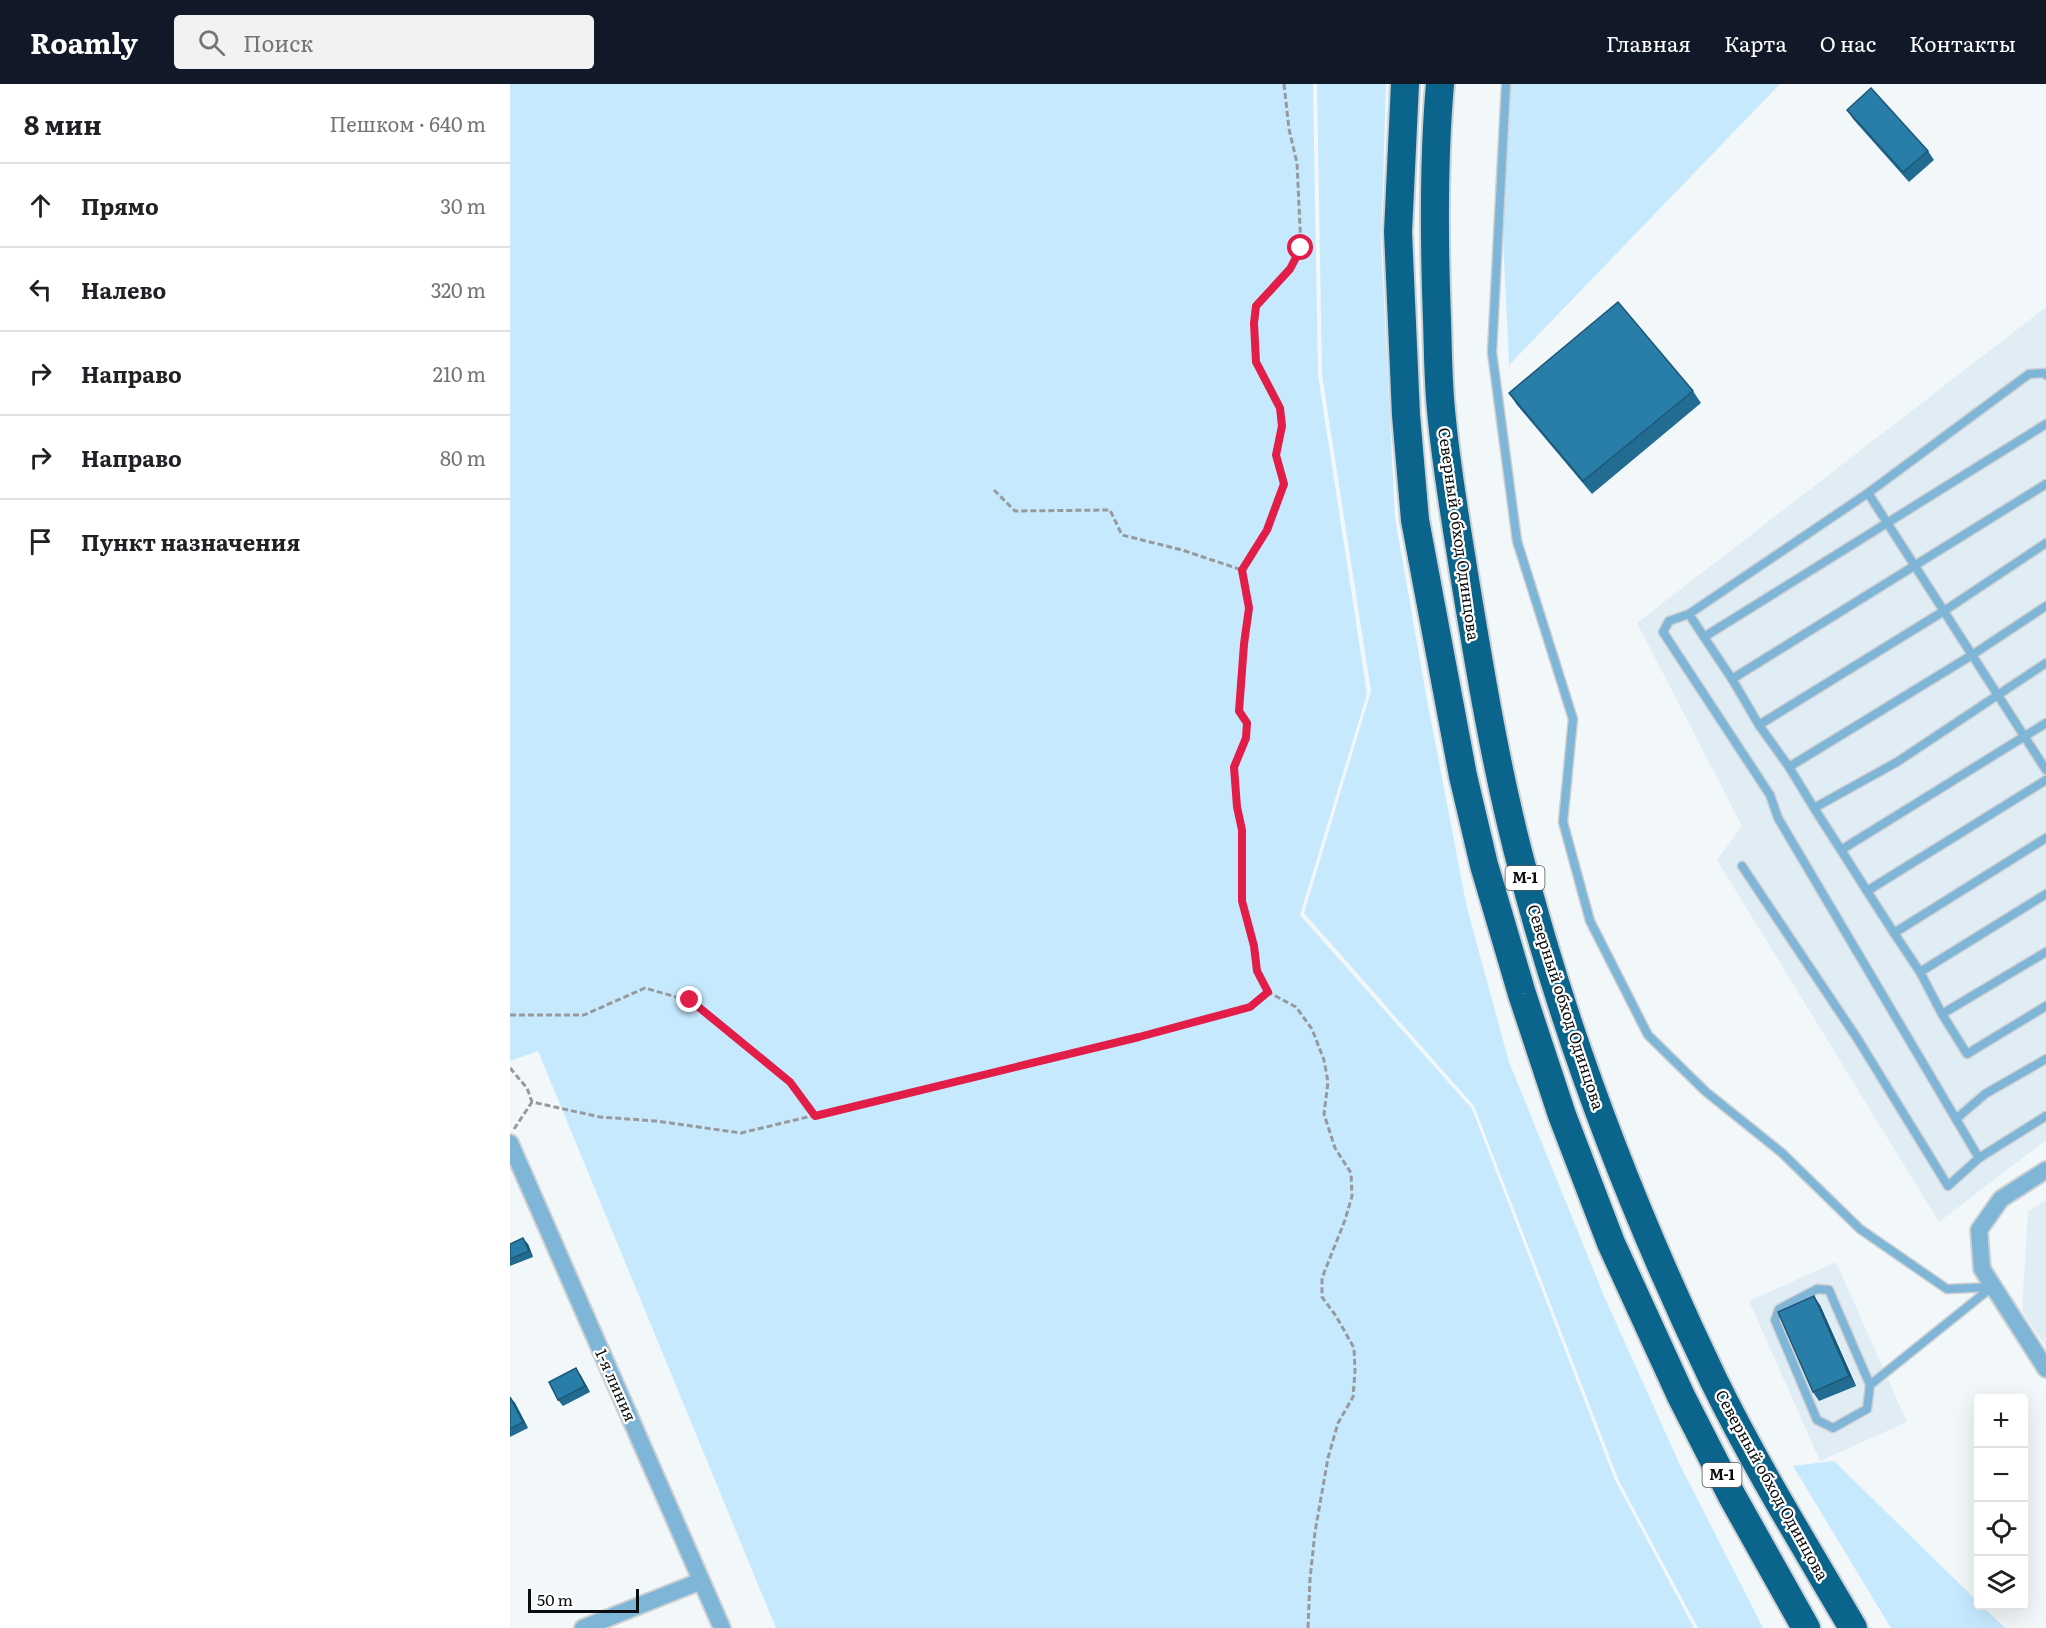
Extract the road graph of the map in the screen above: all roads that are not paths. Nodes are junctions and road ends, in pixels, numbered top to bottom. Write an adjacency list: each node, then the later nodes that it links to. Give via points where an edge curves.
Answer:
1 (1405, 84): 48 (highway, М-1, via 1398,232 1414,520 1462,776 1484,865 1558,1104 1611,1243 1681,1396)
2 (1440, 84): 49 (highway, Северный обход Одинцова / М-1, via 1434,228 1441,410 1478,658 1518,852 1587,1077 1645,1230 1764,1478)
3 (1506, 84): 42 (lane, via 1492,352 1517,541 1574,719 1563,822 1590,921 1648,1035 1705,1091 1782,1153 1860,1229 1937,1282 1947,1288)
4 (2046, 375): 7 (lane, via 2029,374)
5 (2046, 424): 8 (lane)
6 (2046, 484): 10 (lane)
7 (1868, 493): 8 (lane); 13 (lane)
8 (1887, 522): 10 (lane); 14 (lane)
9 (2046, 543): 12 (lane)
10 (1915, 565): 12 (lane); 17 (lane)
11 (2046, 606): 15 (lane)
12 (1944, 610): 15 (lane); 20 (lane)
13 (1689, 614): 14 (lane); 38 (lane, via 1669,621 1663,632 1770,795 1778,818)
14 (1704, 637): 17 (lane)
15 (1972, 655): 18 (lane); 22 (lane)
16 (2046, 663): 18 (lane)
17 (1732, 679): 20 (lane)
18 (1997, 694): 21 (lane); 25 (lane, via 1897,762)
19 (2046, 723): 21 (lane)
20 (1759, 725): 22 (lane)
21 (2025, 737): 23 (lane); 27 (lane)
22 (1789, 767): 25 (lane)
23 (2046, 770)
24 (2046, 780): 29 (lane)
25 (1814, 808): 27 (lane)
26 (2046, 838): 31 (lane)
27 (1841, 850): 29 (lane)
28 (1742, 866): 40 (lane, via 1857,1038 1948,1186)
29 (1867, 891): 31 (lane)
30 (2046, 894): 33 (lane)
31 (1894, 933): 33 (lane)
32 (2046, 952): 35 (lane)
33 (1920, 972): 35 (lane)
34 (2046, 1006): 35 (lane, via 1967,1054)
35 (1942, 1014)
36 (2046, 1059): 38 (lane, via 1985,1094)
37 (2046, 1116): 40 (lane)
38 (1956, 1119): 40 (lane)
39 (510, 1143): 45 (street, 1-я линия)
40 (1979, 1158)
41 (2046, 1170): 42 (street, via 2001,1199 1978,1230 1982,1269)
42 (1993, 1287): 43 (street); 44 (lane)
43 (2046, 1369)
44 (1870, 1385): 44 (lane, via 1867,1409 1833,1428 1817,1420 1775,1320 1779,1309 1817,1289 1828,1290)
45 (701, 1581): 46 (street); 47 (street, 1-я линия)
46 (583, 1628)
47 (722, 1628)
48 (1806, 1628)
49 (1853, 1628)

